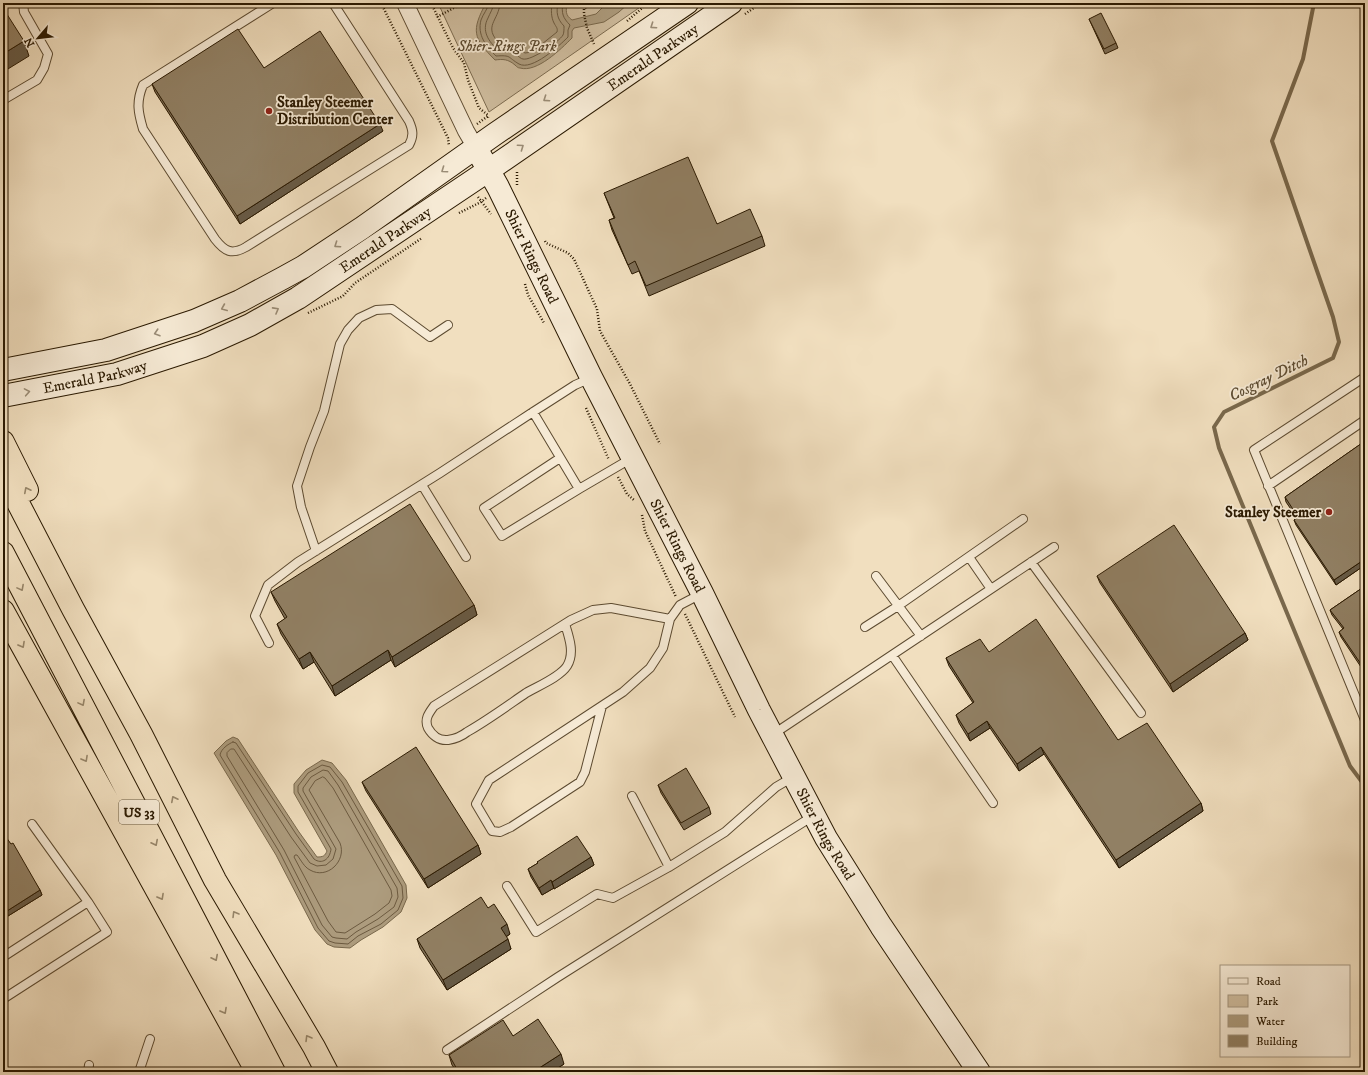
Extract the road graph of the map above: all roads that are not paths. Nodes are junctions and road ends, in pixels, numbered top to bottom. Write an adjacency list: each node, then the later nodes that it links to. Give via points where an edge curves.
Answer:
1 (23, 3): 7 (lane, via 24,12 48,54 37,80)
2 (273, 3): 3 (lane, via 143,85 138,97 143,129 215,239 228,251 237,252 246,247 409,145 412,139 409,121)
3 (333, 3)
4 (405, 3): 8 (street, Shier Rings Road)
5 (687, 3): 8 (main road, Emerald Parkway, one-way to 8)
6 (736, 10): 9 (main road, Emerald Parkway, one-way to 6)
7 (3, 100)
8 (476, 148): 9 (main road, Shier Rings Road); 11 (main road, Emerald Parkway, one-way to 11, via 322,255 240,301 194,321 106,350)
9 (489, 170): 12 (main road, Shier Rings Road); 14 (main road, Emerald Parkway, one-way to 9, via 117,374 203,346 250,325 298,298)
10 (448, 325): 26 (lane, via 430,337 392,309 376,310 359,318 348,330 340,344 324,411 297,486 301,507)
11 (3, 370)
12 (591, 377): 15 (lane); 19 (main road, Shier Rings Road)
13 (1365, 377): 22 (lane, via 1254,450)
14 (3, 396)
15 (533, 412): 18 (lane); 21 (lane)
16 (1365, 420): 22 (lane)
17 (3, 442): 42 (highway, one-way to 17, via 102,638)
18 (560, 458): 23 (lane); 23 (lane, via 484,508 502,536)
19 (632, 458): 23 (lane); 33 (main road, Shier Rings Road)
20 (3, 474): 42 (highway, US 33)
21 (422, 485): 26 (lane); 28 (lane)
22 (1268, 486): 45 (lane)
23 (579, 489)
24 (1023, 520): 29 (lane)
25 (1054, 547): 30 (lane)
26 (316, 551): 40 (lane, via 268,585 255,616)
27 (3, 553): 61 (highway, US 33, one-way to 61)
28 (466, 557)
29 (969, 557): 32 (lane); 34 (lane)
30 (1031, 562): 32 (lane); 44 (lane)
31 (876, 576): 34 (lane)
32 (991, 589): 39 (lane)
33 (702, 593): 36 (lane, via 680,605); 46 (main road, Shier Rings Road)
34 (898, 606): 38 (lane); 39 (lane)
35 (3, 611): 60 (highway, one-way to 60)
36 (670, 619): 37 (lane, via 611,608 593,610); 43 (lane, via 663,648 650,668 623,692)
37 (566, 624): 37 (lane, via 434,706 427,716 427,725 431,733 436,738 446,741 462,735 562,671 571,656)
38 (865, 627)
39 (921, 636): 41 (lane)
40 (269, 643)
41 (892, 655): 46 (lane); 49 (lane)
42 (117, 691): 62 (highway, US 33, one-way to 42, via 215,880)
43 (602, 706): 43 (lane, via 489,780 476,804 492,831 500,832 511,827 580,782 585,772)
44 (1141, 713)
45 (1365, 720)
46 (772, 736): 47 (main road, Shier Rings Road)
47 (793, 777): 50 (main road, Shier Rings Road); 52 (lane, via 776,787 725,832)
48 (632, 796): 52 (lane)
49 (993, 803)
50 (814, 815): 58 (lane); 63 (main road, Shier Rings Road, via 881,926)
51 (32, 824): 54 (lane)
52 (669, 867): 53 (lane, via 613,898 597,894 536,932)
53 (507, 886)
54 (88, 902): 55 (lane); 56 (lane, via 107,932)
55 (4, 954)
56 (3, 999)
57 (150, 1039): 59 (lane)
58 (447, 1050)
59 (139, 1072)
60 (257, 1072)
61 (274, 1072)
62 (327, 1072)
63 (979, 1072)

